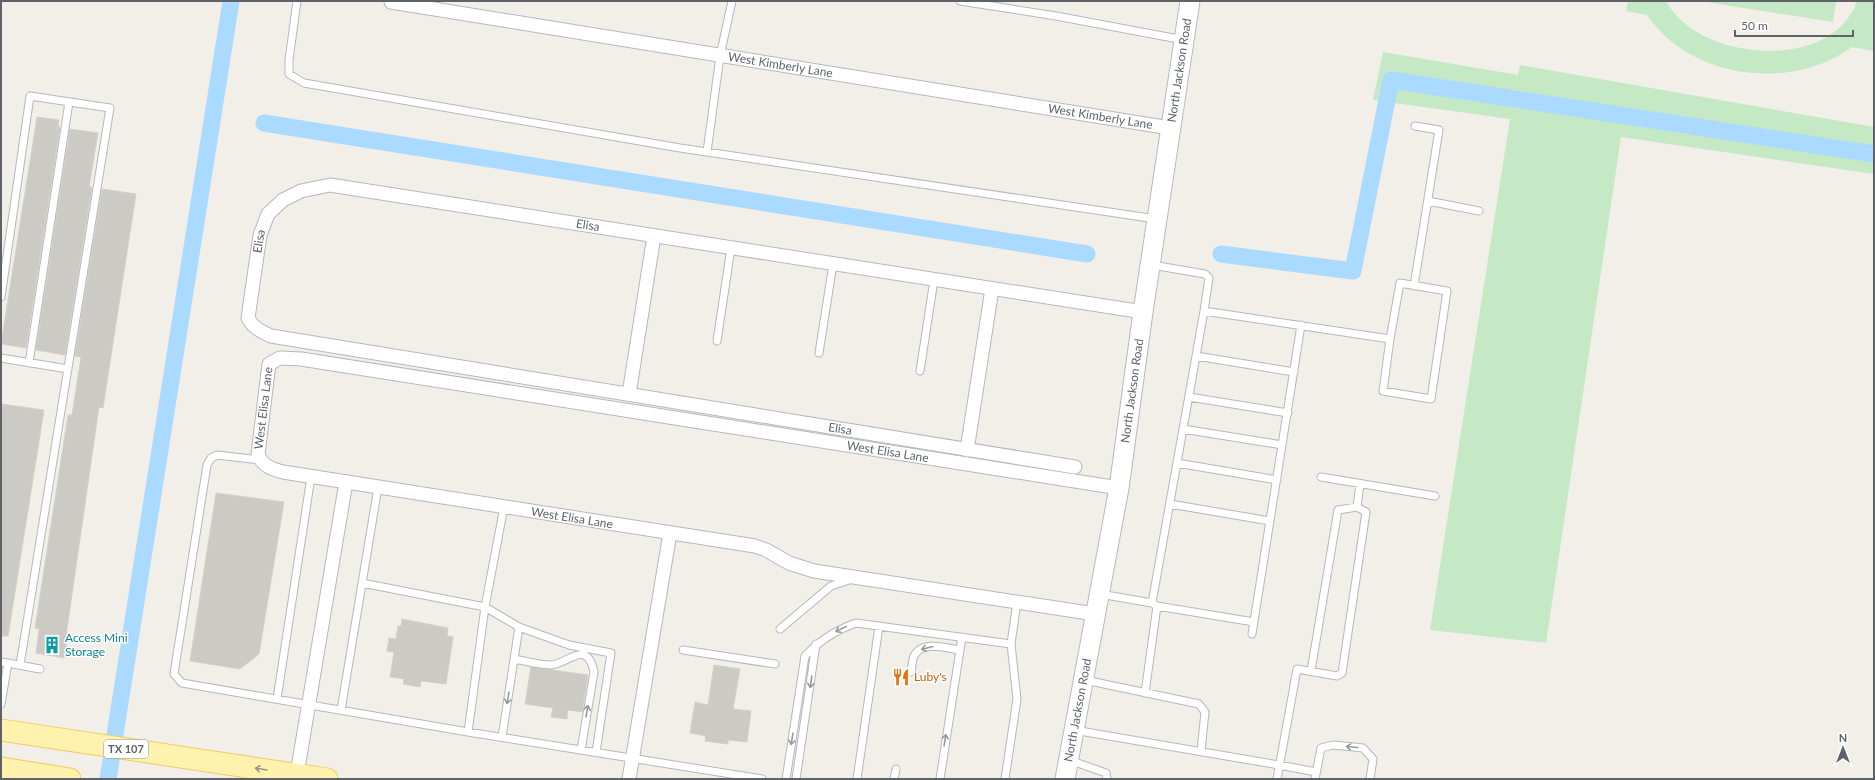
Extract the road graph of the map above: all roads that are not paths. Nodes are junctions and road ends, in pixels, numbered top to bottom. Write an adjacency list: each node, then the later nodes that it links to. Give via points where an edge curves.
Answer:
1 (297, 1): 11 (lane, via 289,74 304,83)
2 (732, 1): 7 (lane)
3 (960, 1): 6 (lane)
4 (1190, 1): 6 (main road, North Jackson Road)
5 (392, 2): 7 (street, West Kimberly Lane)
6 (1184, 40): 10 (main road, North Jackson Road)
7 (720, 56): 10 (street, West Kimberly Lane); 11 (lane)
8 (69, 102): 22 (lane, via 30,96); 31 (lane); 32 (lane, via 110,108)
9 (1415, 126): 12 (lane, via 1439,130)
10 (1170, 128): 14 (main road, North Jackson Road)
11 (707, 152): 14 (lane)
12 (1428, 202): 13 (lane); 20 (lane)
13 (1478, 211)
14 (1156, 219): 18 (main road, North Jackson Road)
15 (654, 236): 16 (street, Elisa); 35 (street); 35 (street, Elisa, via 330,185 301,191 283,200 268,214 260,235 248,318 259,331 271,336)
16 (731, 248): 17 (street, Elisa); 27 (lane)
17 (833, 264): 19 (street, Elisa); 28 (lane)
18 (1150, 264): 23 (lane, via 1205,274 1209,278); 24 (main road, North Jackson Road)
19 (934, 280): 21 (street, Elisa); 33 (lane)
20 (1414, 286): 26 (lane, via 1400,283); 26 (lane, via 1447,291 1431,399 1383,391)
21 (992, 289): 24 (street, Elisa); 40 (street)
22 (1, 297)
23 (1204, 311): 25 (lane); 29 (lane)
24 (1143, 312): 50 (main road, North Jackson Road)
25 (1302, 325): 26 (lane); 34 (lane)
26 (1390, 339)
27 (717, 341)
28 (819, 353)
29 (1196, 356): 34 (lane); 36 (lane)
30 (1, 358): 31 (lane)
31 (29, 363): 32 (lane)
32 (68, 369): 77 (lane)
33 (920, 372)
34 (1294, 372): 37 (lane)
35 (629, 394): 40 (street, Elisa)
36 (1189, 397): 37 (lane); 38 (lane)
37 (1288, 413): 39 (lane)
38 (1183, 429): 39 (lane); 42 (lane)
39 (1282, 445): 46 (lane)
40 (967, 450): 43 (street, Elisa)
41 (260, 460): 44 (street, West Elisa Lane, via 269,468); 50 (street, West Elisa Lane, via 258,454 269,364 280,358 301,359 626,409); 83 (lane, via 218,455 211,458 207,465 174,674 182,683)
42 (1177, 463): 46 (lane); 52 (lane)
43 (1074, 467)
44 (311, 477): 47 (street, West Elisa Lane); 83 (lane)
45 (1321, 477): 48 (lane)
46 (1277, 480): 55 (lane)
47 (346, 482): 49 (street, West Elisa Lane); 85 (street)
48 (1360, 484): 51 (lane); 54 (lane)
49 (378, 487): 53 (street, West Elisa Lane); 58 (lane)
50 (1119, 488): 59 (main road, North Jackson Road)
51 (1435, 496)
52 (1170, 504): 55 (lane); 61 (lane)
53 (504, 507): 56 (street, West Elisa Lane); 62 (lane)
54 (1357, 507): 79 (lane, via 1338,510); 79 (lane, via 1366,512 1342,673 1337,676)
55 (1270, 520): 64 (lane)
56 (670, 533): 57 (street, West Elisa Lane, via 755,546 789,563 814,571); 96 (street)
57 (856, 577): 60 (street, West Elisa Lane); 67 (lane, via 831,586)
58 (362, 583): 62 (lane); 86 (lane)
59 (1099, 594): 61 (lane); 63 (main road, North Jackson Road)
60 (1017, 602): 63 (street, West Elisa Lane); 71 (lane)
61 (1154, 604): 64 (lane); 82 (lane)
62 (485, 607): 66 (lane); 89 (lane)
63 (1095, 614): 81 (main road, North Jackson Road)
64 (1254, 622): 68 (lane)
65 (879, 626): 69 (lane); 70 (lane, one-way to 70, via 856,623 841,628); 110 (lane)
66 (519, 627): 74 (lane); 95 (lane, via 569,645 611,653)
67 (780, 629)
68 (1252, 634)
69 (962, 637): 71 (lane); 73 (lane)
70 (816, 643): 108 (lane, one-way to 108, via 805,656); 109 (lane, one-way to 109)
71 (1011, 644): 113 (lane, via 1018,699)
72 (684, 650): 76 (lane)
73 (960, 650): 80 (lane, one-way to 80, via 935,646 922,648 914,656); 112 (lane, one-way to 73)
74 (514, 659): 90 (lane, one-way to 90); 93 (lane, one-way to 74, via 594,672 592,664 579,654 559,664 549,665)
75 (4, 662): 77 (lane); 84 (lane)
76 (775, 664)
77 (20, 665): 78 (lane)
78 (40, 669)
79 (1311, 671): 98 (lane, via 1297,669)
80 (911, 672)
81 (1083, 680): 82 (lane); 88 (main road, North Jackson Road)
82 (1146, 693): 94 (lane, via 1199,704 1205,712)
83 (277, 699): 85 (lane)
84 (1, 704)
85 (308, 705): 86 (lane); 101 (street)
86 (341, 710): 89 (lane)
87 (1, 730): 92 (main road, TX 107)
88 (1074, 730): 94 (lane); 97 (main road, North Jackson Road)
89 (468, 732): 90 (lane)
90 (502, 737): 93 (lane)
91 (1, 739): 92 (main road, via 23,742)
92 (78, 742): 101 (main road, TX 107, one-way to 92)
93 (581, 750): 95 (lane)
94 (1201, 751): 98 (lane)
95 (596, 752): 96 (lane)
96 (633, 758): 106 (street); 107 (lane)
97 (1069, 760): 114 (main road, North Jackson Road); 115 (lane, via 1106,773)
98 (1279, 764): 102 (lane); 116 (lane)
99 (1, 768): 103 (main road)
100 (896, 770): 111 (lane)
101 (297, 774): 105 (main road, TX 107)
102 (1315, 776): 117 (lane, one-way to 102, via 1373,758 1363,748 1333,745 1321,748)
103 (39, 777): 104 (main road)
104 (70, 779)
105 (328, 779)
106 (629, 779)
107 (762, 779)
108 (786, 779)
109 (796, 779)
110 (857, 779)
111 (894, 779)
112 (940, 779)
113 (1005, 779)
114 (1065, 779)
115 (1107, 779)
116 (1277, 779)
117 (1370, 779)

